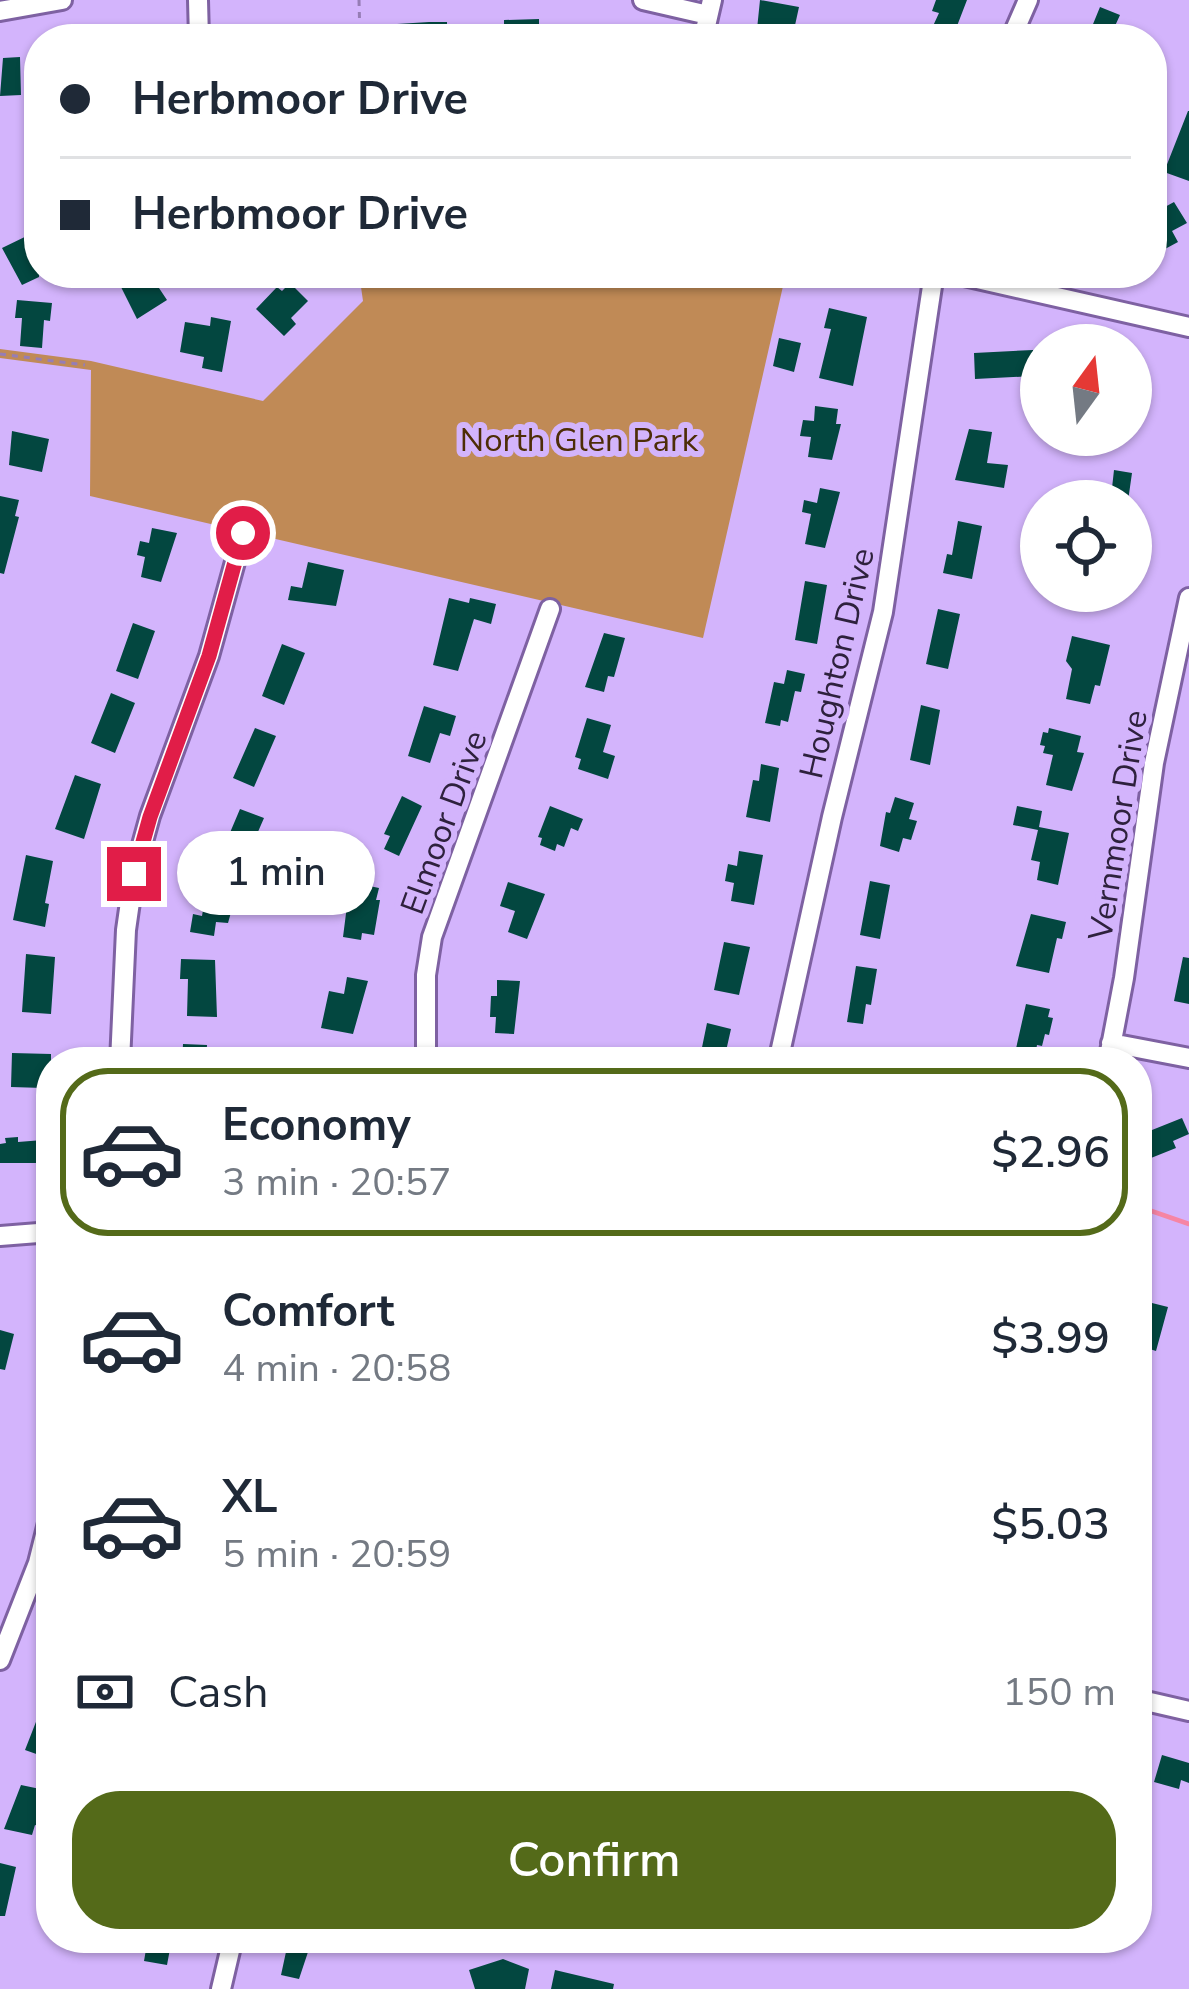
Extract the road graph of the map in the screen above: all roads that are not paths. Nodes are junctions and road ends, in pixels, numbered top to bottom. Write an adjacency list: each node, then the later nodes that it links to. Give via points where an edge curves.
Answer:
1 (62, 0): 4 (street)
2 (643, 0): 3 (street)
3 (710, 8)
4 (0, 11)
5 (932, 288): 13 (street, Houghton Drive, via 883,612)
6 (1017, 288): 7 (street)
7 (1189, 327)
8 (243, 533): 11 (street, via 134,874)
9 (1189, 598): 14 (street, Vernmoor Drive, via 1154,763)
10 (550, 609): 12 (street, Elmoor Drive, via 433,937)
11 (120, 1047)
12 (426, 1047)
13 (781, 1047)
14 (1111, 1047)
15 (1152, 1055): 16 (street)
16 (1189, 1058)
17 (36, 1233): 18 (street)
18 (0, 1236)
19 (36, 1568): 20 (street)
20 (0, 1660)
21 (1152, 1702): 22 (street)
22 (1189, 1711)
23 (229, 1953): 24 (street)
24 (221, 1989)

